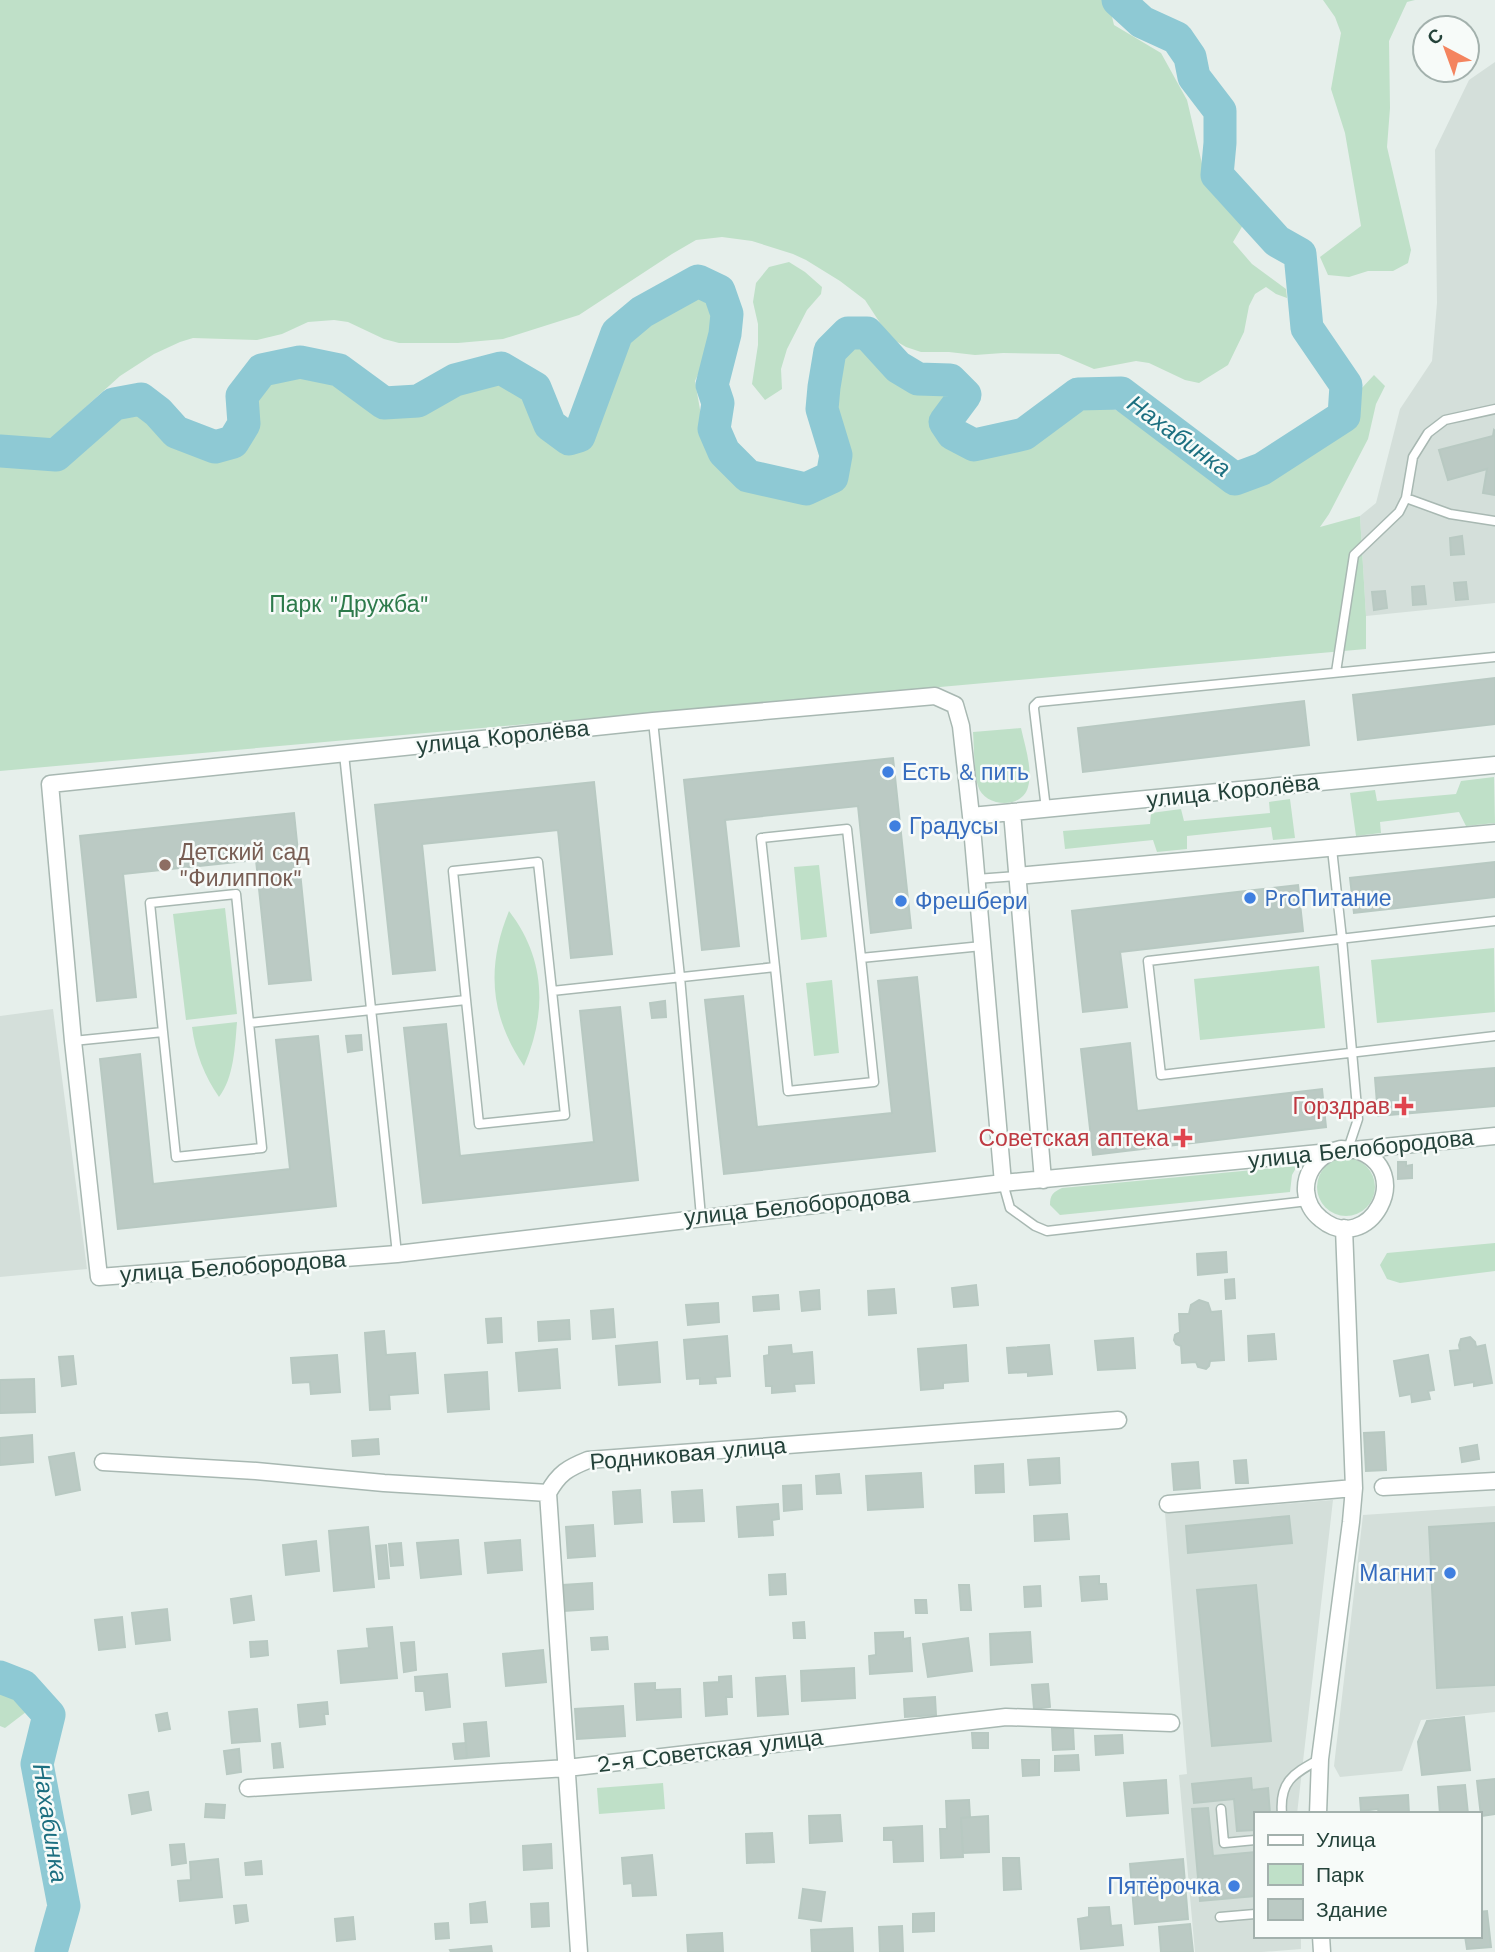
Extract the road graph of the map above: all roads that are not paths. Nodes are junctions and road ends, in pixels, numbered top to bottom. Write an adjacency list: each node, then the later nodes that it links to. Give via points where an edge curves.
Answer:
1 (1495, 409): 2 (lane, via 1445,420 1428,433 1413,457)
2 (1406, 498): 3 (lane, via 1450,514); 5 (lane, via 1399,512 1354,555)
3 (1495, 521)
4 (1495, 657): 5 (lane)
5 (1336, 671): 9 (lane, via 1038,702 1034,709)
6 (653, 721): 7 (street, улица Королёва); 11 (street, улица Королёва, via 935,696 954,705 961,726); 21 (lane)
7 (344, 754): 24 (lane); 28 (street, улица Королёва, via 50,783)
8 (1495, 765): 9 (street, улица Королёва)
9 (1046, 809): 10 (street, улица Королёва)
10 (1012, 812): 11 (street, улица Королёва); 14 (street)
11 (971, 816): 15 (street)
12 (1495, 833): 13 (street)
13 (1332, 849): 14 (street); 17 (lane)
14 (1017, 876): 15 (lane); 33 (street)
15 (976, 879): 18 (street)
16 (1495, 921): 17 (lane)
17 (1342, 939): 29 (lane); 29 (lane, via 1148,961 1161,1074)
18 (982, 946): 19 (lane); 34 (street)
19 (861, 958): 20 (lane, via 874,1082 788,1091); 20 (lane, via 847,829 761,838)
20 (775, 967): 21 (lane)
21 (680, 977): 22 (lane); 36 (lane)
22 (552, 991): 23 (lane, via 565,1115 479,1124); 23 (lane, via 538,862 489,867 453,871)
23 (466, 1000): 24 (lane)
24 (370, 1010): 25 (lane); 38 (lane)
25 (249, 1023): 26 (lane, via 262,1147 176,1157); 26 (lane, via 236,894 150,904)
26 (163, 1032): 28 (lane)
27 (1495, 1036): 29 (lane)
28 (72, 1041): 38 (street, улица Белобородова, via 99,1277)
29 (1352, 1052): 31 (lane, via 1358,1119)
30 (1495, 1136): 31 (street, улица Белобородова)
31 (1350, 1149): 32 (street, улица Белобородова); 37 (street, via 1366,1155 1380,1169 1384,1196 1370,1219)
32 (1330, 1152): 33 (street, улица Белобородова); 35 (street, via 1311,1169)
33 (1042, 1180): 34 (street, улица Белобородова)
34 (1003, 1183): 35 (lane, via 1010,1208 1047,1231); 36 (street, улица Белобородова)
35 (1308, 1201): 37 (street, via 1319,1218)
36 (701, 1217): 38 (street, улица Белобородова)
37 (1344, 1228): 43 (street)
38 (397, 1254)
39 (1118, 1420): 44 (street, Родниковая улица, via 588,1460 568,1468)
40 (103, 1462): 44 (street)
41 (1495, 1481): 42 (street)
42 (1383, 1487)
43 (1353, 1489): 45 (street); 47 (street)
44 (548, 1493): 48 (street)
45 (1168, 1504)
46 (1171, 1723): 48 (street, 2-я Советская улица, via 1006,1717)
47 (1320, 1759): 51 (lane, via 1296,1772 1284,1788); 52 (street)
48 (567, 1768): 49 (street, 2-я Советская улица); 56 (street)
49 (248, 1788)
50 (1221, 1809): 53 (lane, via 1224,1843)
51 (1282, 1812)
52 (1318, 1812)
53 (1254, 1840)
54 (1254, 1914): 55 (lane)
55 (1220, 1917)
56 (579, 1952)

